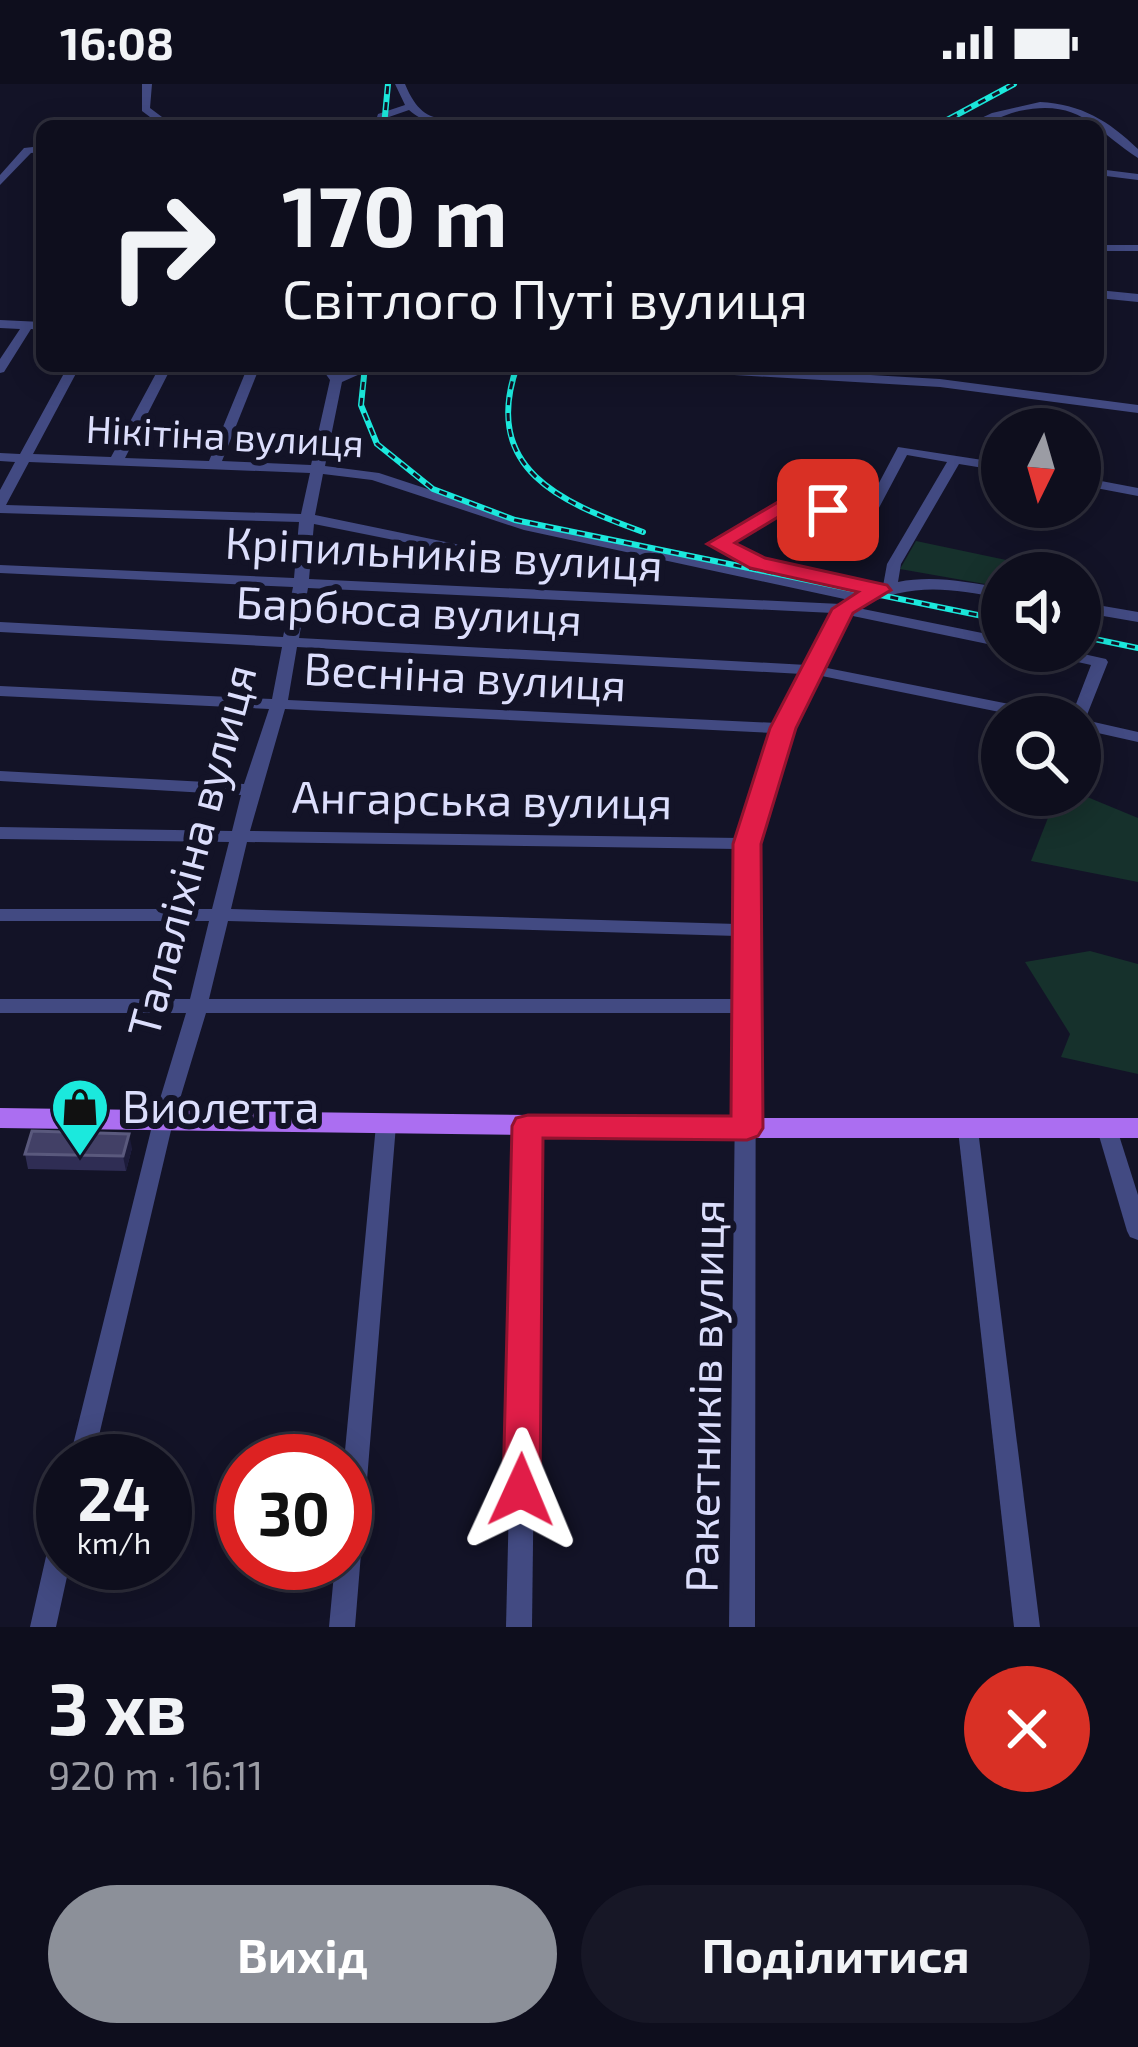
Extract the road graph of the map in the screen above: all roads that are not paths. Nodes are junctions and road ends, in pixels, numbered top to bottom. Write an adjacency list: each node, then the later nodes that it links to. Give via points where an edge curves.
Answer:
1 (147, 84): 4 (street, via 145,109)
2 (400, 84): 3 (street)
3 (409, 107): 5 (street); 6 (street)
4 (161, 120)
5 (381, 120)
6 (425, 120)
7 (988, 120): 8 (street, via 1034,106 1079,109)
8 (1100, 120)
9 (1104, 123): 11 (street)
10 (36, 149): 14 (street)
11 (1138, 155)
12 (1104, 173): 13 (street)
13 (1138, 177)
14 (0, 182)
15 (1104, 248): 16 (street)
16 (1138, 248)
17 (1104, 295): 18 (street)
18 (1138, 298)
19 (0, 324): 20 (street)
20 (35, 325): 21 (street)
21 (0, 369)
22 (71, 372): 31 (street)
23 (163, 372): 33 (street)
24 (252, 372): 35 (street)
25 (330, 372): 28 (street)
26 (357, 372): 28 (street)
27 (752, 372): 29 (street, via 940,383)
28 (336, 380): 36 (street, Талаліхіна вулиця)
29 (1138, 409)
30 (0, 457): 31 (street, Нікітіна вулиця)
31 (24, 458): 33 (street, Нікітіна вулиця); 39 (street)
32 (955, 459): 34 (street); 44 (street); 44 (street, Кріпильників вулиця, via 903,450 867,518 790,501 718,544 758,563)
33 (116, 461): 35 (street, Нікітіна вулиця)
34 (981, 463)
35 (214, 465): 36 (street, Нікітіна вулиця)
36 (318, 469): 40 (street, Талаліхіна вулиця); 46 (street, Нікітіна вулиця, via 374,476 524,526)
37 (1101, 485): 38 (street)
38 (1138, 492)
39 (0, 506): 40 (street)
40 (307, 518): 41 (street); 43 (street, Талаліхіна вулиця)
41 (499, 557)
42 (0, 568): 43 (street, Кріпильників вулиця)
43 (301, 583): 46 (street, Кріпильників вулиця); 51 (street, Талаліхіна вулиця)
44 (884, 587): 45 (street, Кріпильників вулиця, via 934,581); 46 (street, Кріпильників вулиця)
45 (981, 589)
46 (853, 604): 50 (street); 52 (street, Ракетників вулиця)
47 (1101, 611): 48 (street)
48 (1138, 617)
49 (0, 627): 51 (street, Барбюса вулиця)
50 (981, 637)
51 (289, 640): 52 (street, Барбюса вулиця); 55 (street, Талаліхіна вулиця)
52 (814, 670): 54 (street, Барбюса вулиця); 57 (street, Ракетників вулиця)
53 (0, 691): 55 (street, Весніна вулиця)
54 (981, 703)
55 (279, 704): 57 (street, Весніна вулиця); 60 (street, Талаліхіна вулиця)
56 (1101, 726): 58 (street)
57 (783, 728): 63 (street, Ракетників вулиця)
58 (1138, 737)
59 (0, 776): 60 (street)
60 (250, 790): 62 (street, Талаліхіна вулиця)
61 (0, 833): 62 (street, Ангарська вулиця)
62 (242, 834): 63 (street, Ангарська вулиця); 65 (street, Талаліхіна вулиця)
63 (747, 844): 66 (street, Ракетників вулиця)
64 (0, 915): 65 (street)
65 (219, 915): 66 (street); 69 (street, Талаліхіна вулиця)
66 (744, 930): 68 (street, Ракетників вулиця)
67 (0, 1006): 69 (street)
68 (745, 1006): 69 (street); 74 (street, Ракетників вулиця)
69 (197, 1009): 71 (street, Талаліхіна вулиця)
70 (0, 1118): 71 (main road)
71 (163, 1122): 72 (main road); 79 (street, Талаліхіна вулиця)
72 (386, 1124): 73 (main road); 82 (street)
73 (528, 1126): 74 (main road); 83 (street)
74 (747, 1128): 77 (main road); 84 (street, Ракетників вулиця)
75 (1138, 1128): 76 (main road)
76 (1106, 1129): 77 (main road); 78 (street)
77 (968, 1130): 85 (street)
78 (1138, 1231)
79 (88, 1434)
80 (51, 1590): 81 (street)
81 (43, 1627)
82 (342, 1627)
83 (519, 1627)
84 (742, 1627)
85 (1027, 1627)

